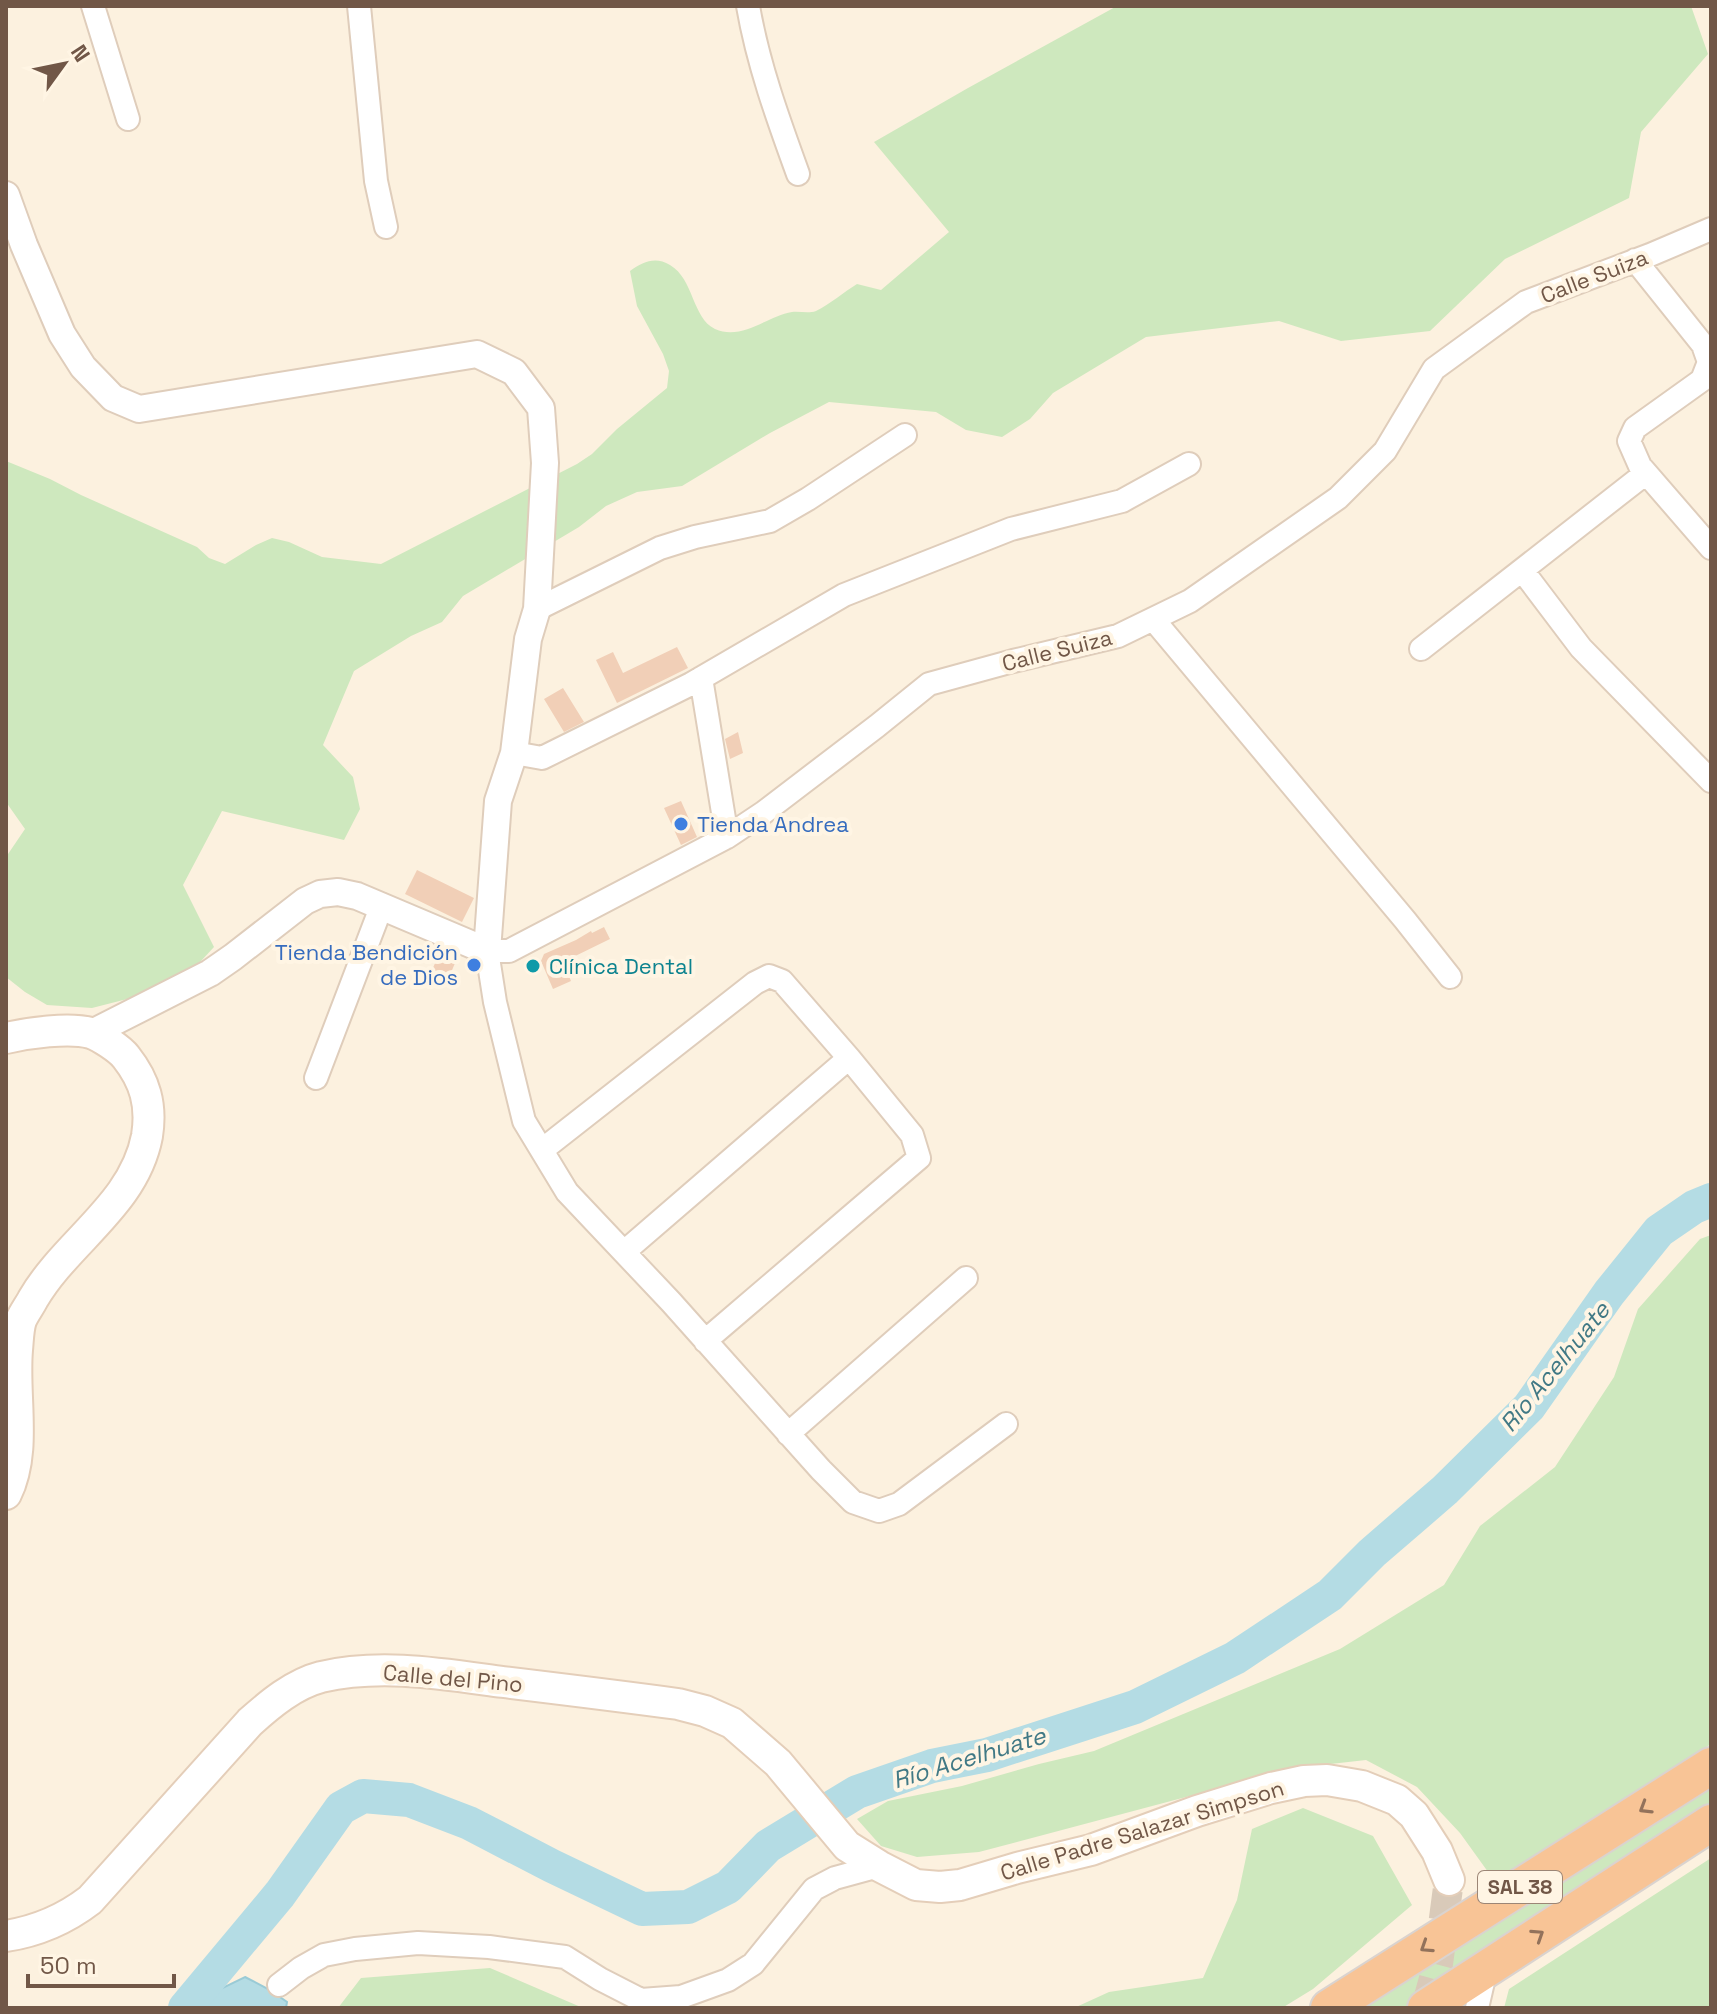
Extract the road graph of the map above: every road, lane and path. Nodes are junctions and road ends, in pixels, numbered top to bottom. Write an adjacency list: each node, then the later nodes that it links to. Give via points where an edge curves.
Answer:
1 (93, 6): 4 (street)
2 (359, 6): 7 (street, via 376,181)
3 (748, 6): 5 (street, via 773,105)
4 (128, 119)
5 (798, 174)
6 (6, 195): 15 (street, via 62,334 83,367 113,398 139,409 477,354 514,372 541,408 545,463)
7 (386, 227)
8 (1711, 229): 9 (street, Calle Suiza)
9 (1635, 260): 12 (street, via 1703,345 1709,362 1702,380 1635,428 1629,441); 16 (street, Calle Suiza, via 1526,302 1434,369 1385,451 1338,498 1190,601)
10 (905, 435): 15 (street, via 770,521 660,548)
11 (1189, 464): 18 (street, via 1122,501 1011,529 844,595)
12 (1646, 473): 13 (street); 14 (street)
13 (1711, 548)
14 (1522, 570): 17 (street); 20 (street, via 1581,648)
15 (537, 609): 19 (street, via 528,639)
16 (1153, 619): 21 (street, Calle Suiza, via 1118,636 929,684); 24 (street)
17 (1421, 649)
18 (701, 678): 19 (street, via 542,758); 21 (street)
19 (514, 753): 23 (street, via 498,801)
20 (1711, 781)
21 (727, 837): 23 (street, Calle Suiza, via 509,951)
22 (382, 905): 23 (street); 25 (street, via 338,892 320,894 210,973); 28 (street)
23 (487, 951): 29 (street, via 524,1121)
24 (1450, 977)
25 (92, 1033): 26 (main road); 35 (main road, via 122,1052 145,1086 147,1135 127,1188 45,1280 21,1319 17,1458)
26 (6, 1038)
27 (849, 1058): 29 (street, via 782,981 769,976); 30 (street); 32 (street, via 912,1135 919,1158)
28 (316, 1078)
29 (542, 1150): 30 (street, via 567,1192)
30 (624, 1252): 32 (street)
31 (966, 1278): 34 (street)
32 (705, 1341): 34 (street)
33 (1006, 1424): 34 (street, via 899,1504 879,1511 853,1502)
34 (788, 1434)
35 (6, 1494)
36 (1711, 1766): 44 (highway, SAL 38, one-way to 44)
37 (1711, 1823): 42 (highway, SAL 38, one-way to 37)
38 (847, 1846): 39 (main road, Calle Padre Salazar Simpson); 41 (main road, Calle del Pino, via 778,1763 732,1723 705,1711 426,1672 370,1670 319,1678 271,1704 90,1900 49,1925)
39 (879, 1866): 40 (main road, Calle Padre Salazar Simpson, via 916,1885 960,1885 1091,1850 1271,1788 1327,1780 1397,1800 1414,1815); 43 (street, via 814,1889 753,1964 728,1980 681,1997 641,2000 565,1957 418,1943 324,1955)
40 (1449, 1880)
41 (6, 1936)
42 (1486, 1969): 45 (highway, SAL 38); 46 (street)
43 (279, 1985)
44 (1329, 2008)
45 (1426, 2008)
46 (1477, 2008)

